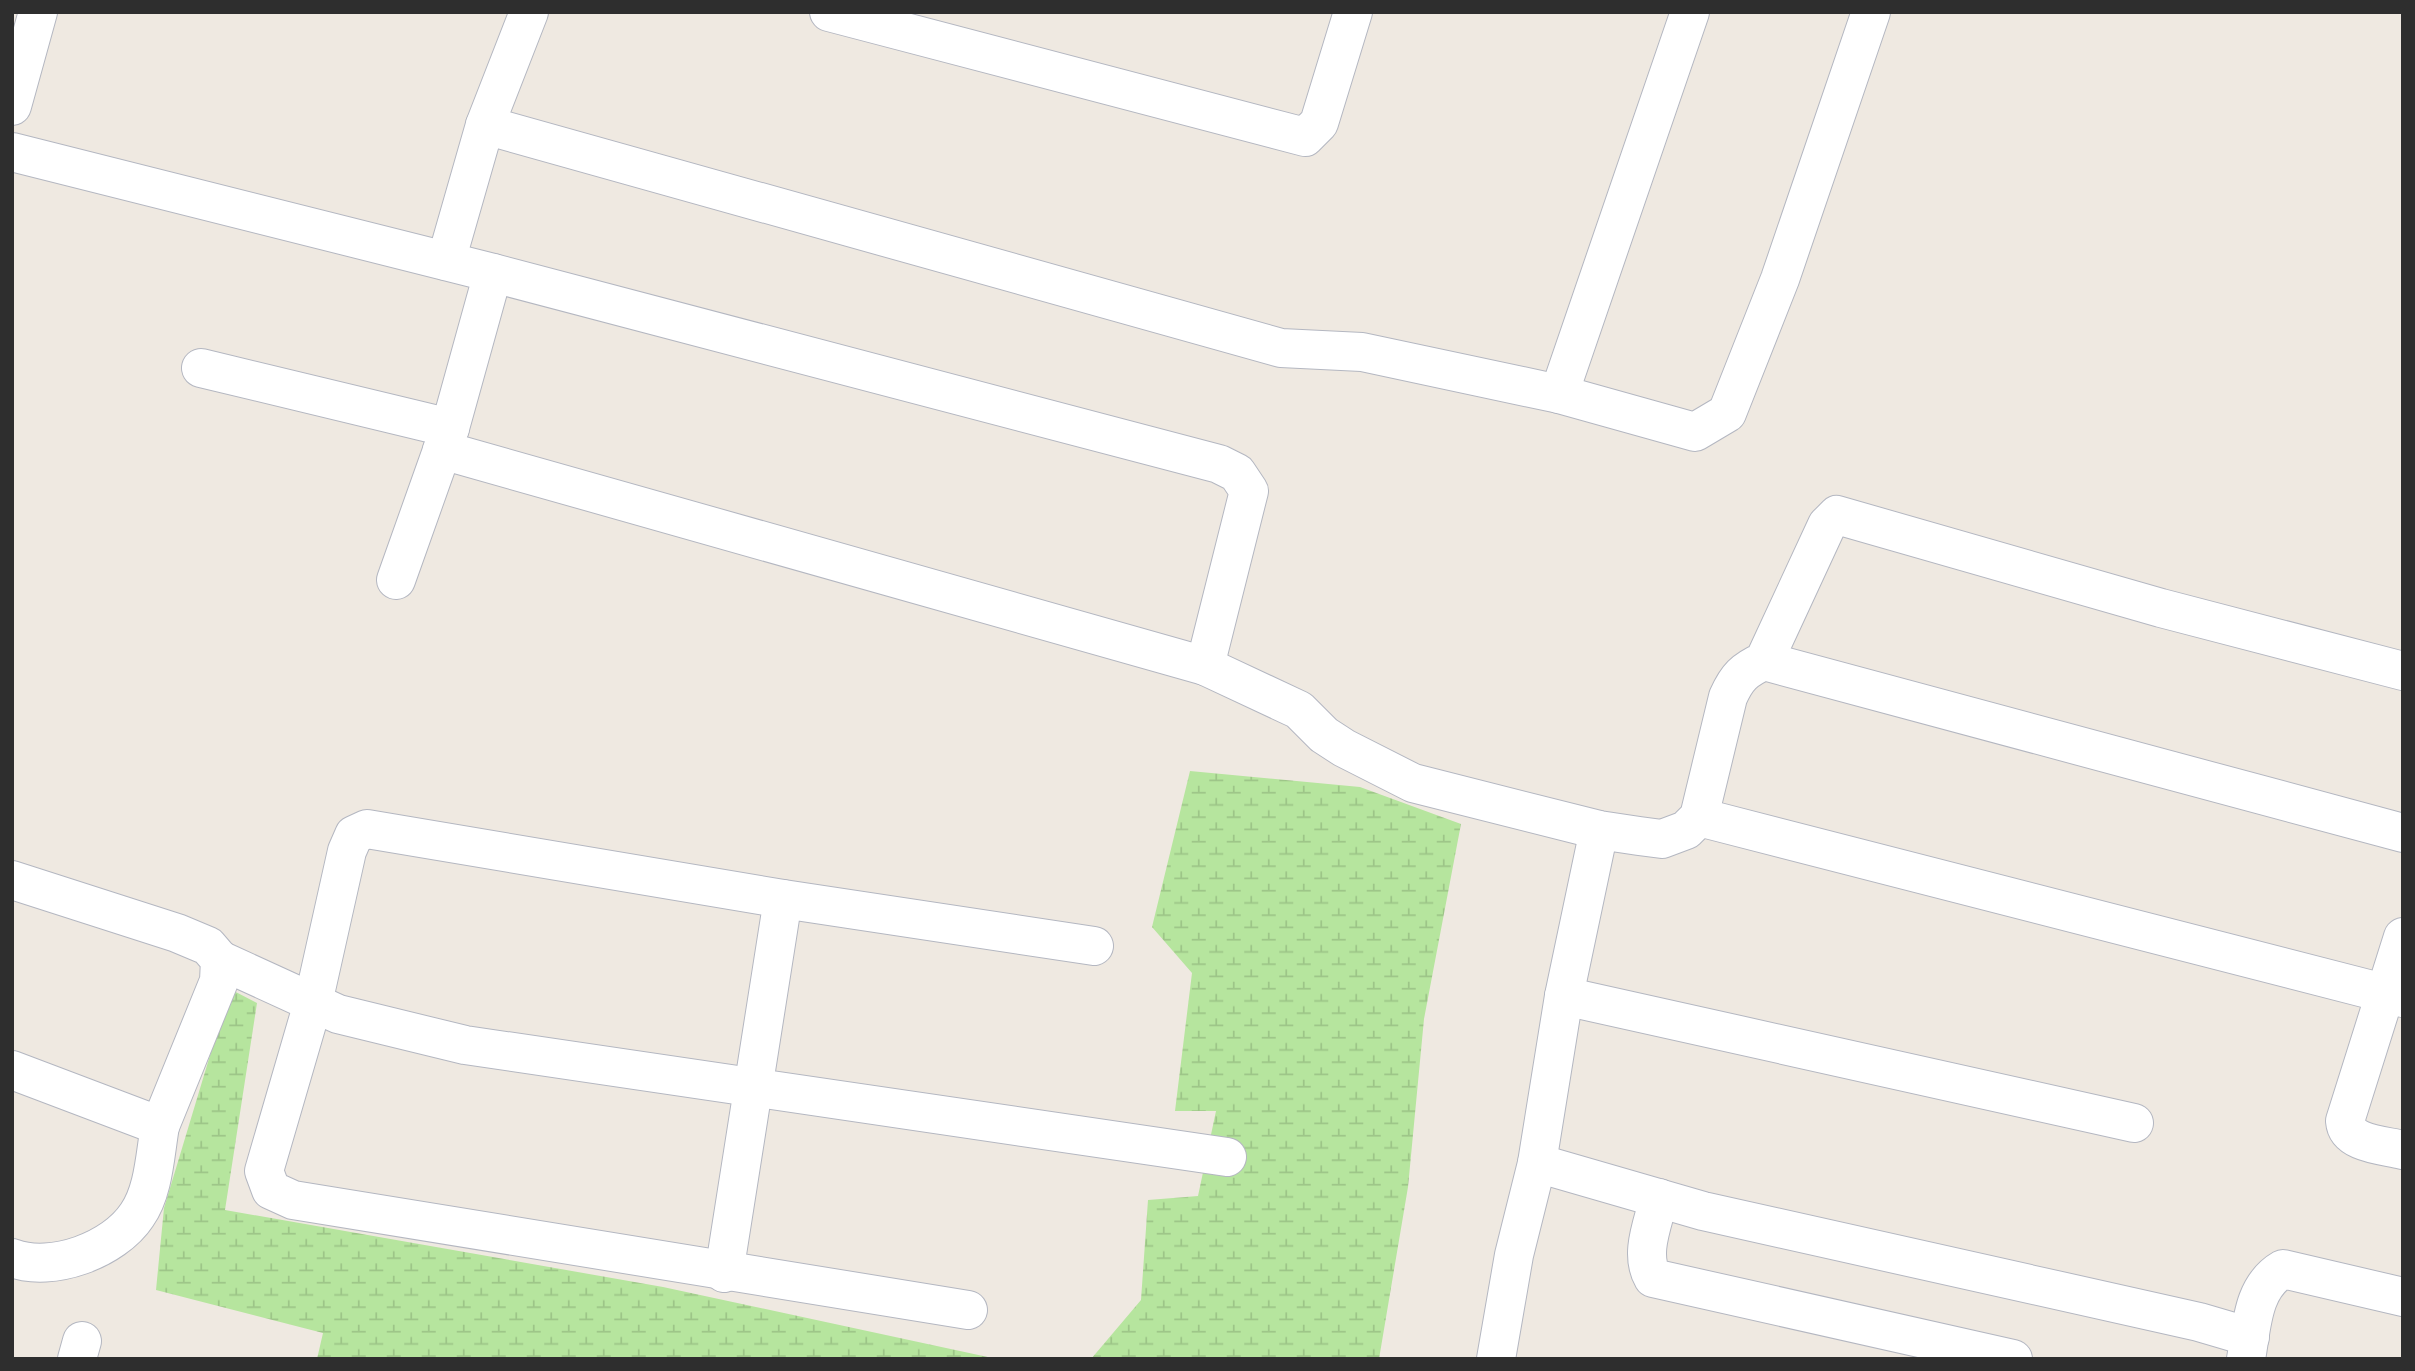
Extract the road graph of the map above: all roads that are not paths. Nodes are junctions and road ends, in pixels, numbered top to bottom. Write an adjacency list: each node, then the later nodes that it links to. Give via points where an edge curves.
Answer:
1 (38, 12): 7 (street)
2 (829, 12): 3 (street, via 1305,137 1319,123)
3 (1353, 12)
4 (1690, 12): 13 (street)
5 (1871, 12): 13 (street, via 1780,279 1727,413 1695,432)
6 (525, 13): 8 (street)
7 (12, 106)
8 (485, 125): 10 (street); 13 (street, via 1280,348 1362,352)
9 (12, 152): 10 (street)
10 (446, 261): 11 (street)
11 (493, 273): 14 (street); 17 (street, via 1237,472 1249,491)
12 (201, 369): 14 (street)
13 (1559, 394)
14 (446, 439): 15 (street); 17 (street)
15 (396, 580)
16 (1764, 661): 18 (street, via 1827,525 1837,515 2161,608); 19 (street, via 1742,671 1732,689); 21 (street)
17 (1205, 666): 20 (street, via 1299,710 1344,748 1413,783)
18 (2403, 671)
19 (1699, 817): 20 (street, via 1686,830 1662,839); 28 (street)
20 (1599, 830): 27 (street)
21 (2403, 833)
22 (12, 880): 26 (street, via 177,933 208,946)
23 (783, 899): 25 (street); 29 (street, via 367,829 354,835 347,851); 31 (street)
24 (2403, 937): 28 (street)
25 (1094, 946)
26 (220, 960): 29 (street); 33 (street, via 219,981)
27 (1564, 996): 32 (street); 36 (street)
28 (2394, 996): 34 (street, via 2345,1121 2352,1137)
29 (313, 1003): 31 (street, via 338,1014 465,1045); 39 (street, via 264,1171 271,1190 293,1200)
30 (12, 1070): 33 (street)
31 (754, 1087): 35 (street); 39 (street)
32 (2134, 1123)
33 (160, 1126): 38 (street, via 149,1186 138,1214 119,1235 91,1250 49,1263)
34 (2403, 1150)
35 (1227, 1157)
36 (1537, 1163): 37 (street); 43 (street, via 1514,1255)
37 (1659, 1198): 42 (street, via 1703,1212 2185,1319); 44 (street, via 1646,1251 1646,1266 1653,1278)
38 (12, 1258)
39 (724, 1273): 41 (street)
40 (2403, 1297): 42 (street, via 2283,1269 2269,1277 2259,1292)
41 (968, 1311)
42 (2248, 1348)
43 (1496, 1359)
44 (2013, 1359)

